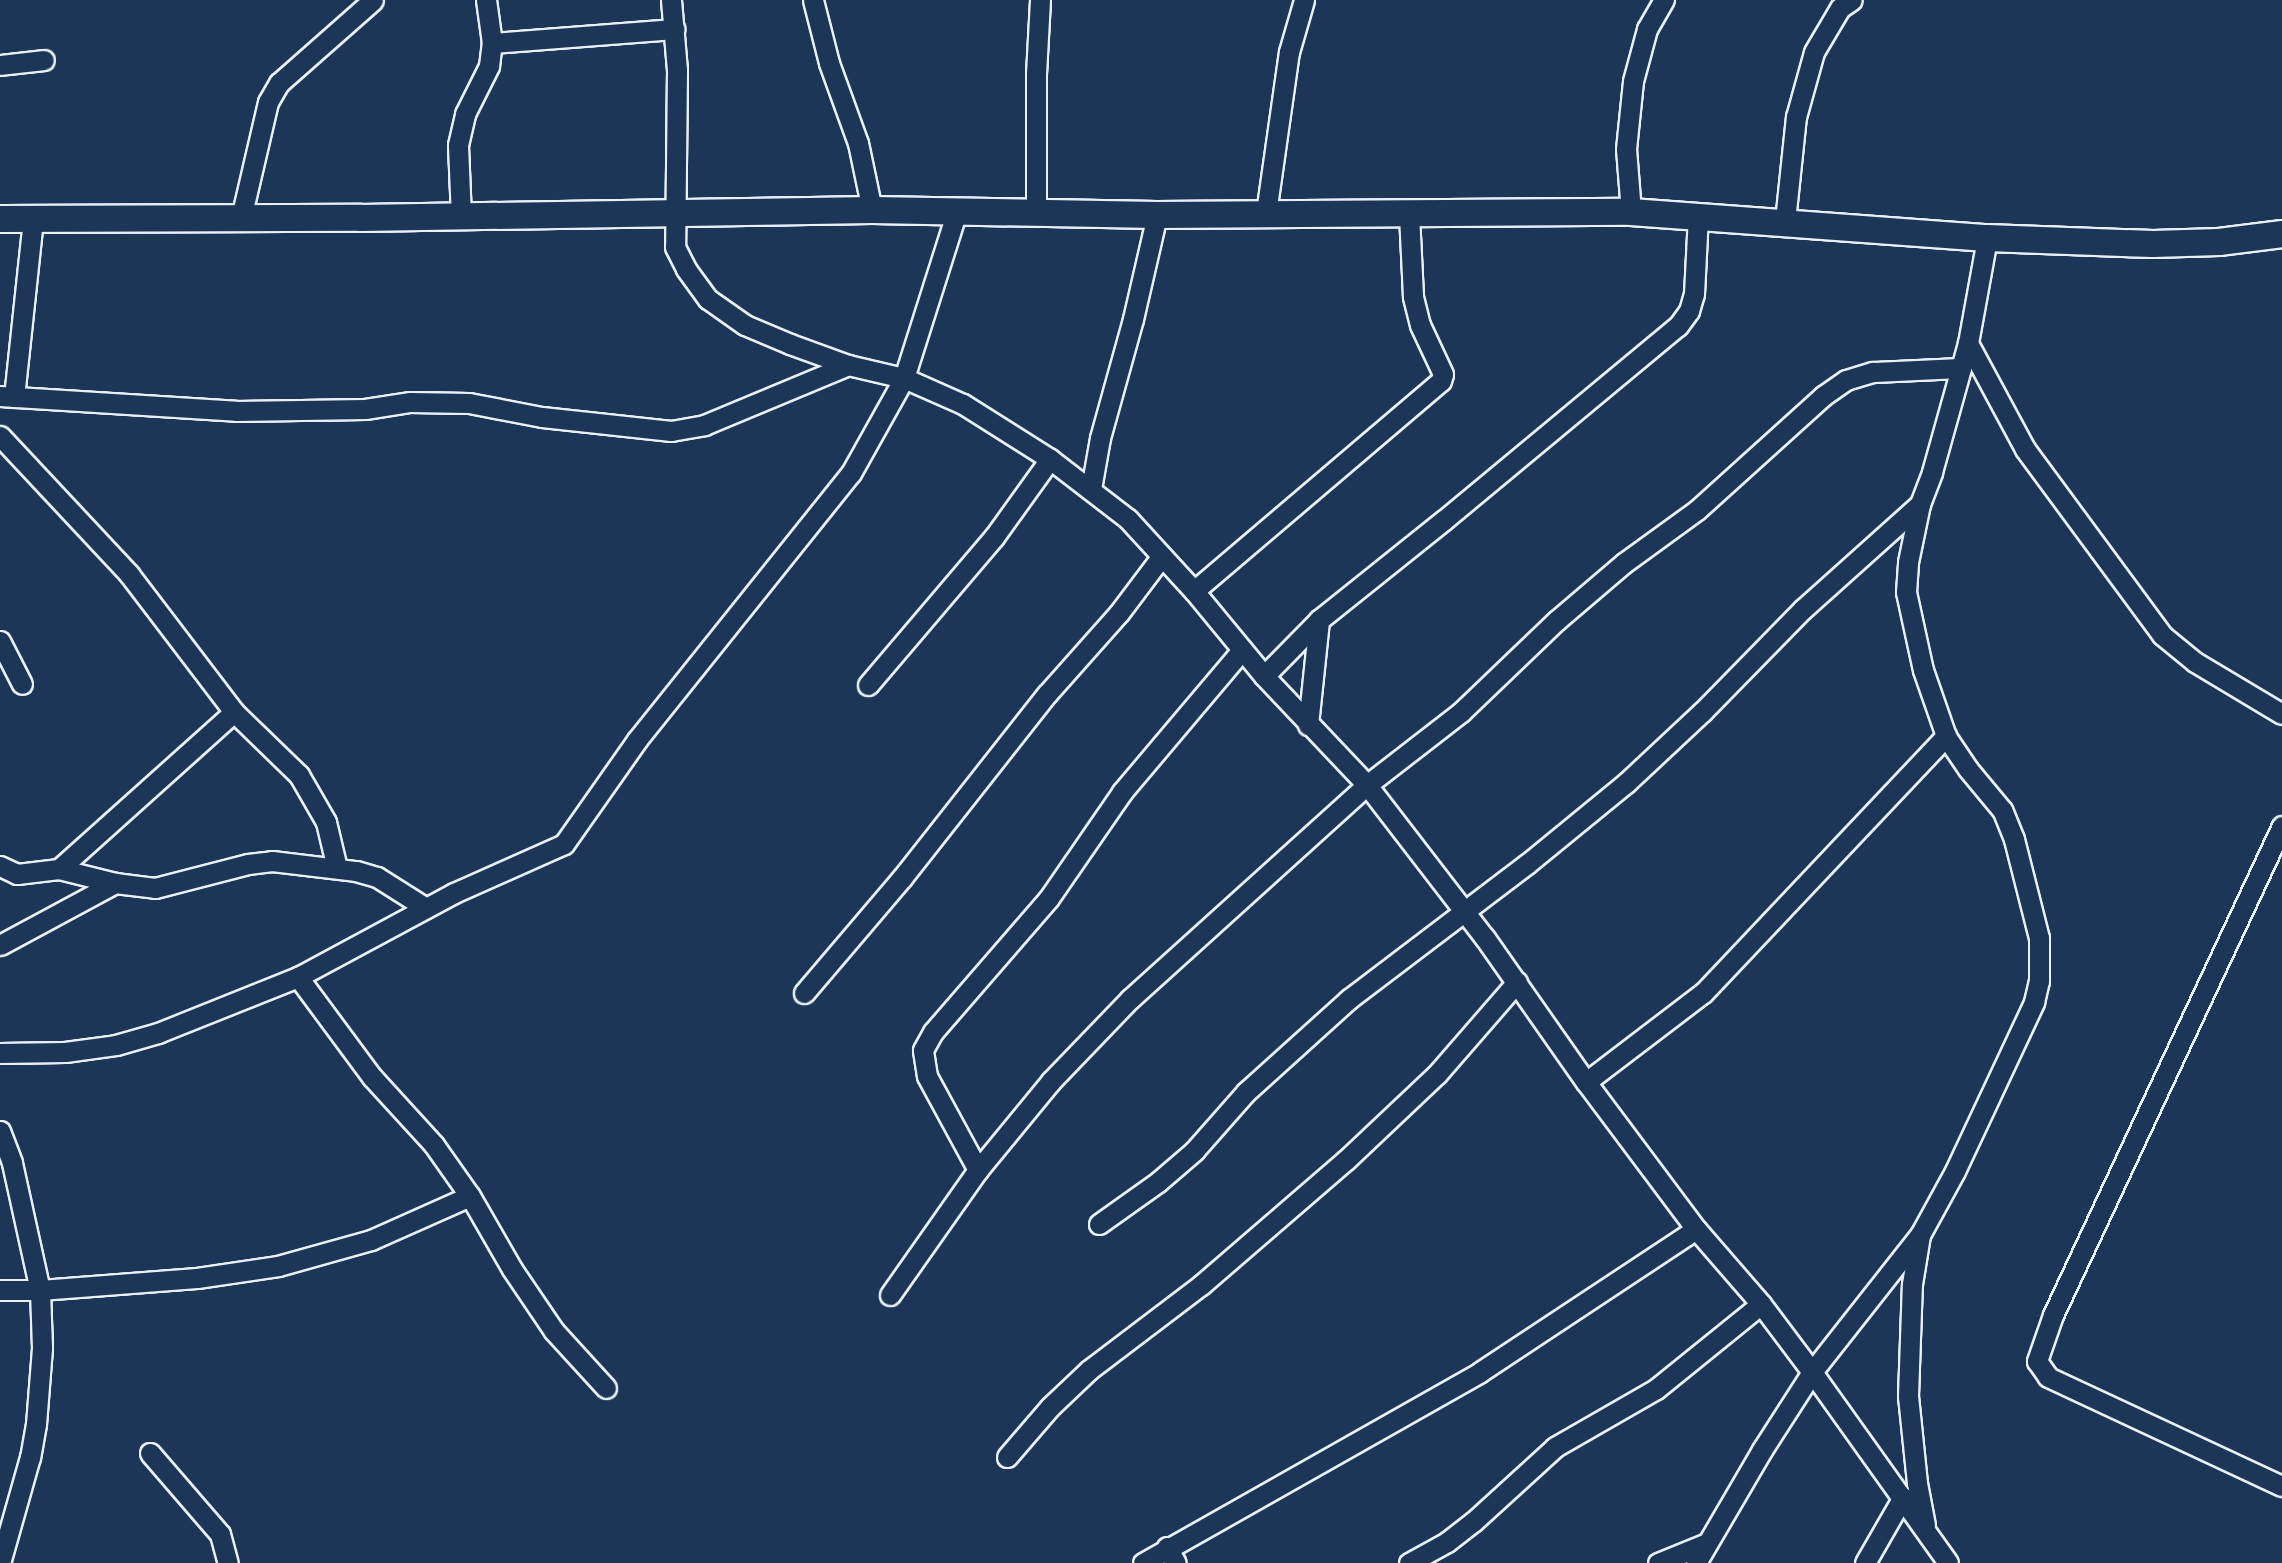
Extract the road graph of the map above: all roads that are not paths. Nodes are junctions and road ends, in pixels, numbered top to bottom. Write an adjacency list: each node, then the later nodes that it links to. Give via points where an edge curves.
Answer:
1 (373, 0): 23 (street, via 279,83 268,102)
2 (486, 0): 10 (street)
3 (671, 0): 9 (street)
4 (813, 0): 13 (street, via 829,64 858,144)
5 (1040, 0): 15 (street)
6 (1304, 0): 17 (street, via 1289,52)
7 (1664, 0): 16 (street, via 1647,29 1633,81 1626,149)
8 (1852, 0): 26 (street, via 1840,8 1814,52 1796,117)
9 (674, 29): 10 (street); 18 (street)
10 (492, 43): 22 (street, via 489,66 460,129)
11 (44, 60): 12 (street)
12 (0, 65)
13 (872, 210): 14 (street); 18 (street)
14 (957, 211): 15 (street); 32 (street)
15 (1036, 212): 19 (street)
16 (1631, 212): 20 (street); 21 (street)
17 (1266, 213): 19 (street); 20 (street)
18 (673, 214): 22 (street); 30 (street, via 675,247 708,299 745,325)
19 (1157, 215): 36 (street)
20 (1409, 215): 39 (street, via 1413,296 1420,325 1443,374 1441,381)
21 (1698, 216): 26 (street); 40 (street, via 1694,294 1678,326)
22 (461, 217): 23 (street)
23 (241, 218): 25 (street)
24 (0, 219): 25 (street)
25 (33, 219): 33 (street)
26 (1785, 221): 28 (street)
27 (2282, 234): 28 (street, via 2153,244)
28 (1987, 238): 29 (street)
29 (1968, 343): 31 (street); 47 (street, via 2025,449 2162,635 2195,662)
30 (848, 365): 32 (street); 33 (street, via 704,425 671,431 542,417 469,403 236,411)
31 (1961, 368): 37 (street); 50 (street, via 1873,372 1846,380 1697,510 1566,612 1461,712)
32 (904, 378): 35 (street, via 963,404); 56 (street, via 851,473 637,740 564,844)
33 (7, 396)
34 (0, 436): 46 (street, via 129,574)
35 (1050, 459): 36 (street); 45 (street, via 994,537)
36 (1091, 489): 38 (street, via 1128,519)
37 (1920, 503): 49 (street, via 1906,592 1923,670); 57 (street, via 1803,608 1626,783)
38 (1162, 556): 39 (street); 61 (street)
39 (1194, 591): 42 (street)
40 (1319, 620): 43 (street); 48 (street)
41 (0, 641): 44 (street)
42 (1242, 650): 43 (street); 65 (street, via 1122,792 1049,898 933,1032 923,1050 927,1076)
43 (1264, 676): 48 (street)
44 (22, 684)
45 (868, 685)
46 (234, 712): 53 (street, via 299,775 326,822); 54 (street)
47 (2282, 713)
48 (1308, 725): 50 (street)
49 (1946, 736): 63 (street, via 1703,993); 69 (street, via 2002,810 2014,839 2039,938 2039,981 2034,1002)
50 (1367, 785): 57 (street); 65 (street, via 1130,999 1051,1081)
51 (2282, 826): 78 (street, via 2053,1315 2037,1361 2048,1377)
52 (0, 866): 54 (street, via 17,874)
53 (338, 868): 55 (street, via 272,861 155,888); 56 (street, via 377,877)
54 (59, 869): 55 (street)
55 (116, 883): 58 (street)
56 (426, 908): 59 (street)
57 (1465, 912): 60 (street); 67 (street, via 1299,1041 1194,1151)
58 (0, 945)
59 (298, 977): 62 (street, via 116,1045 65,1052); 66 (street)
60 (1517, 982): 63 (street); 77 (street, via 1437,1074 1346,1160 1201,1285 1089,1370)
61 (804, 993)
62 (0, 1052)
63 (1586, 1082): 68 (street)
64 (1, 1133): 71 (street)
65 (978, 1170): 72 (street)
66 (470, 1196): 71 (street, via 371,1240 278,1266 198,1278); 75 (street, via 554,1331)
67 (1099, 1224)
68 (1696, 1229): 73 (street); 82 (street, via 1480,1372)
69 (1920, 1235): 74 (street); 80 (street, via 1912,1284 1908,1396)
70 (0, 1290): 71 (street)
71 (40, 1290): 83 (street, via 42,1348 36,1424)
72 (890, 1295)
73 (1761, 1304): 74 (street); 86 (street, via 1656,1389 1555,1447 1464,1528)
74 (1812, 1371): 79 (street); 81 (street)
75 (606, 1388)
76 (150, 1453): 84 (street, via 220,1534)
77 (1007, 1457)
78 (2282, 1486)
79 (1903, 1497): 80 (street); 89 (street)
80 (1927, 1532): 90 (street)
81 (1707, 1543): 87 (street); 88 (street)
82 (1171, 1555): 85 (street)
83 (1, 1563)
84 (228, 1563)
85 (1143, 1563)
86 (1409, 1563)
87 (1658, 1563)
88 (1696, 1563)
89 (1865, 1563)
90 (1948, 1563)

